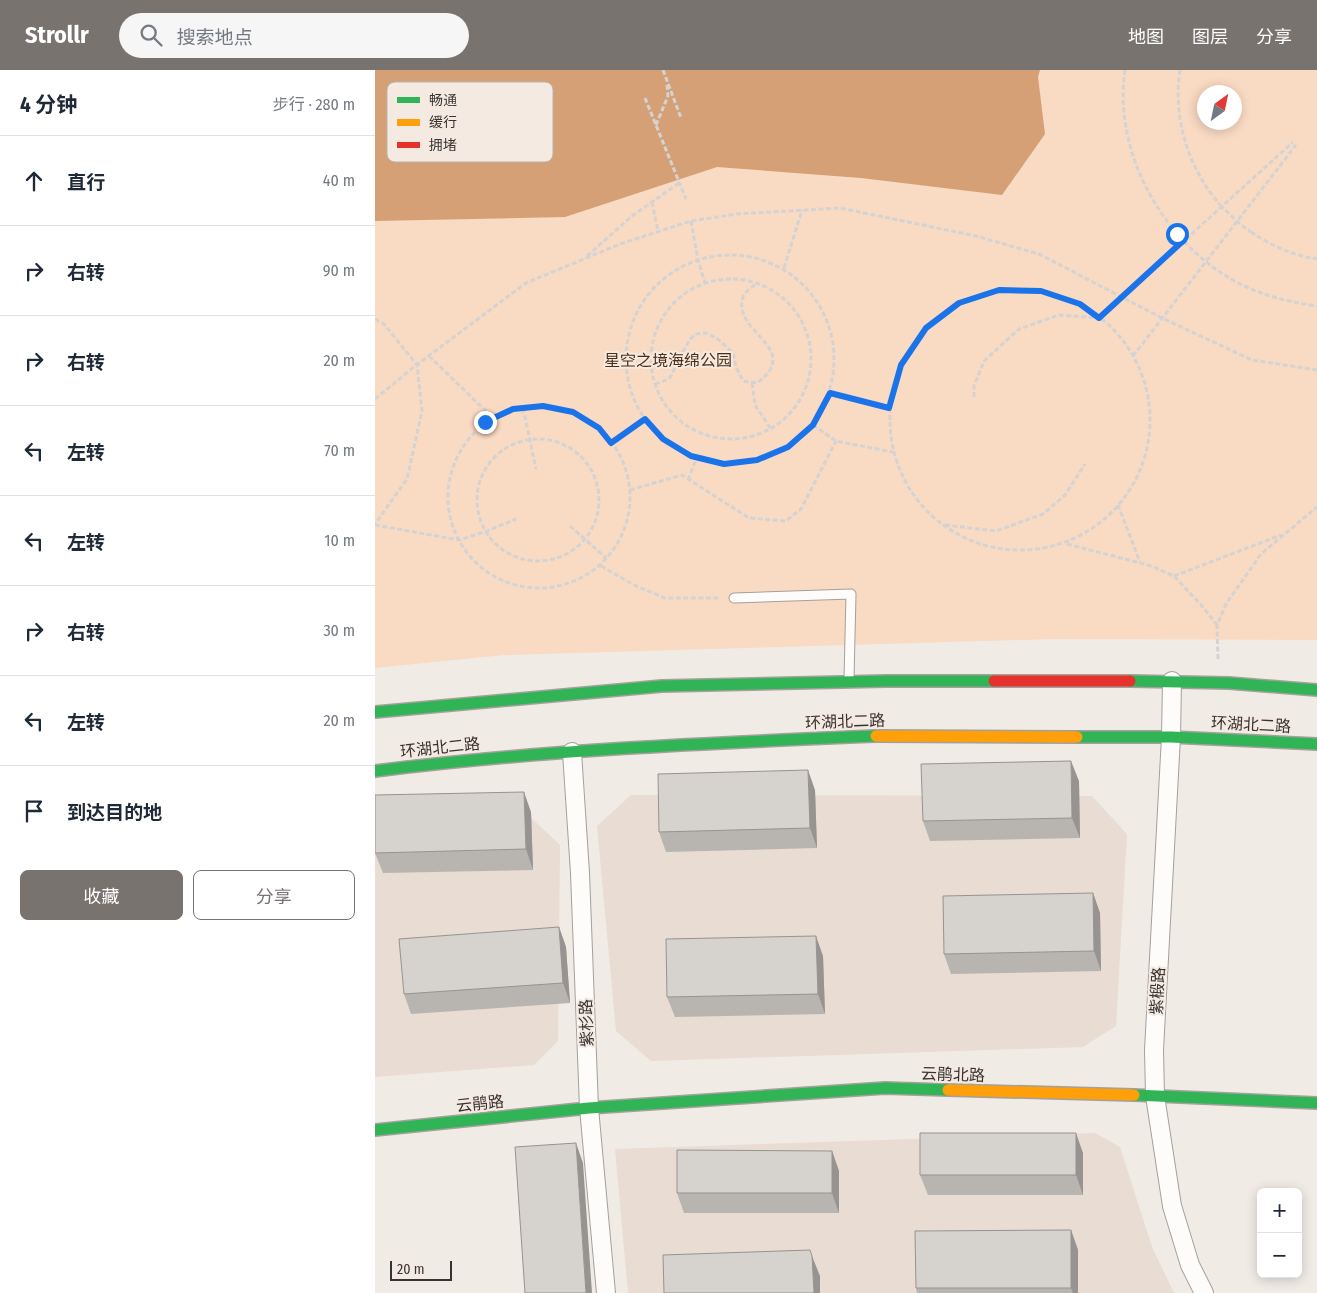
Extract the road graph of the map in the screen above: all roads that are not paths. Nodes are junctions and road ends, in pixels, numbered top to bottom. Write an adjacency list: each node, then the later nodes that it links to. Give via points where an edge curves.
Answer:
1 (734, 598): 3 (lane, via 851,594)
2 (1172, 681): 3 (main road); 4 (main road); 6 (street, 紫椴路)
3 (848, 682): 5 (main road, via 662,686)
4 (1317, 690)
5 (375, 712)
6 (1171, 736): 7 (main road, 环湖北二路); 8 (main road, 环湖北二路, via 887,736); 10 (street, 紫椴路, via 1154,1050)
7 (1317, 744)
8 (572, 752): 9 (main road, 环湖北二路); 12 (street, 紫杉路)
9 (375, 771)
10 (1155, 1096): 11 (main road, 云鹃北路); 12 (main road, 云鹃北路, via 885,1088); 15 (street, 紫椴路, via 1173,1206 1190,1265)
11 (1317, 1103)
12 (589, 1108): 13 (main road, 云鹃路); 14 (street, 紫杉路)
13 (375, 1130)
14 (606, 1293)
15 (1205, 1293)

